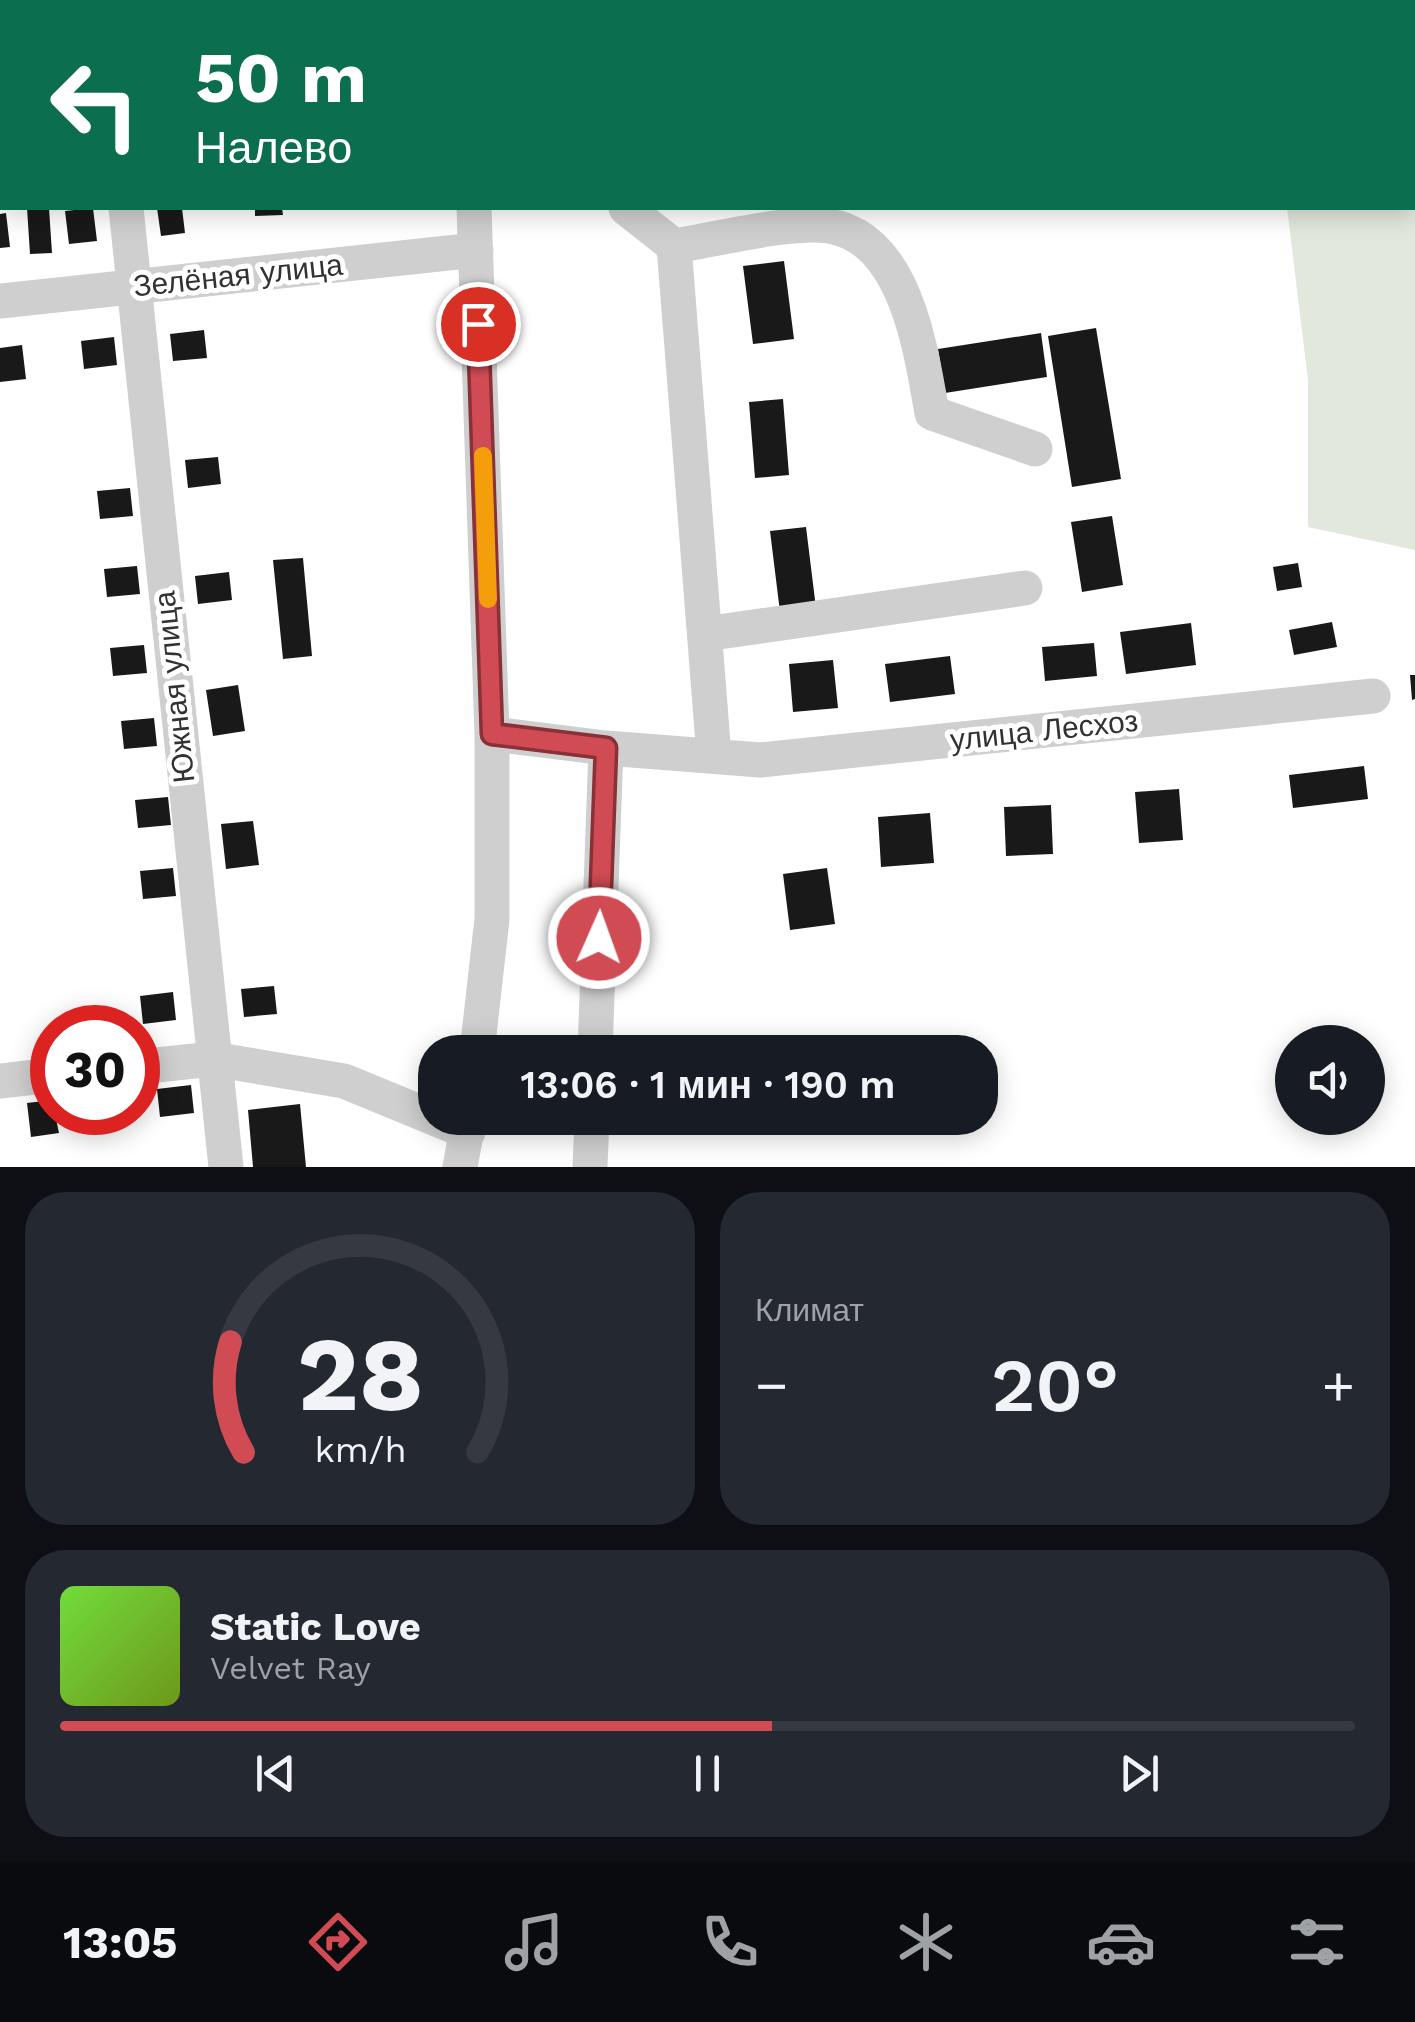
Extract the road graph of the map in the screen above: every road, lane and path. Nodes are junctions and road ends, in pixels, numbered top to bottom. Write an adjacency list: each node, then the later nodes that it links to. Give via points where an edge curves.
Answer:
1 (126, 210): 6 (street, Южная улица)
2 (474, 210): 5 (street)
3 (629, 210): 4 (street)
4 (674, 246): 8 (street, via 814,224 852,232 883,256 918,330 932,413); 10 (street)
5 (476, 250): 6 (street, Зелёная улица); 12 (street)
6 (133, 287): 7 (street, Зелёная улица); 17 (street, Южная улица)
7 (0, 301)
8 (1035, 449)
9 (1025, 588): 10 (street)
10 (705, 634): 14 (street)
11 (1373, 696): 14 (street, улица Лесхоз, via 760,760)
12 (492, 734): 13 (street, улица Лесхоз); 15 (street, via 492,920)
13 (606, 748): 14 (street, улица Лесхоз); 16 (street)
14 (714, 756)
15 (479, 1035)
16 (596, 1035)
17 (213, 1059): 18 (street); 21 (street, via 344,1081); 24 (street, Южная улица)
18 (160, 1064)
19 (30, 1077): 20 (street)
20 (0, 1080)
21 (418, 1107)
22 (466, 1135): 25 (street)
23 (591, 1135): 26 (street)
24 (226, 1167)
25 (460, 1167)
26 (590, 1167)

